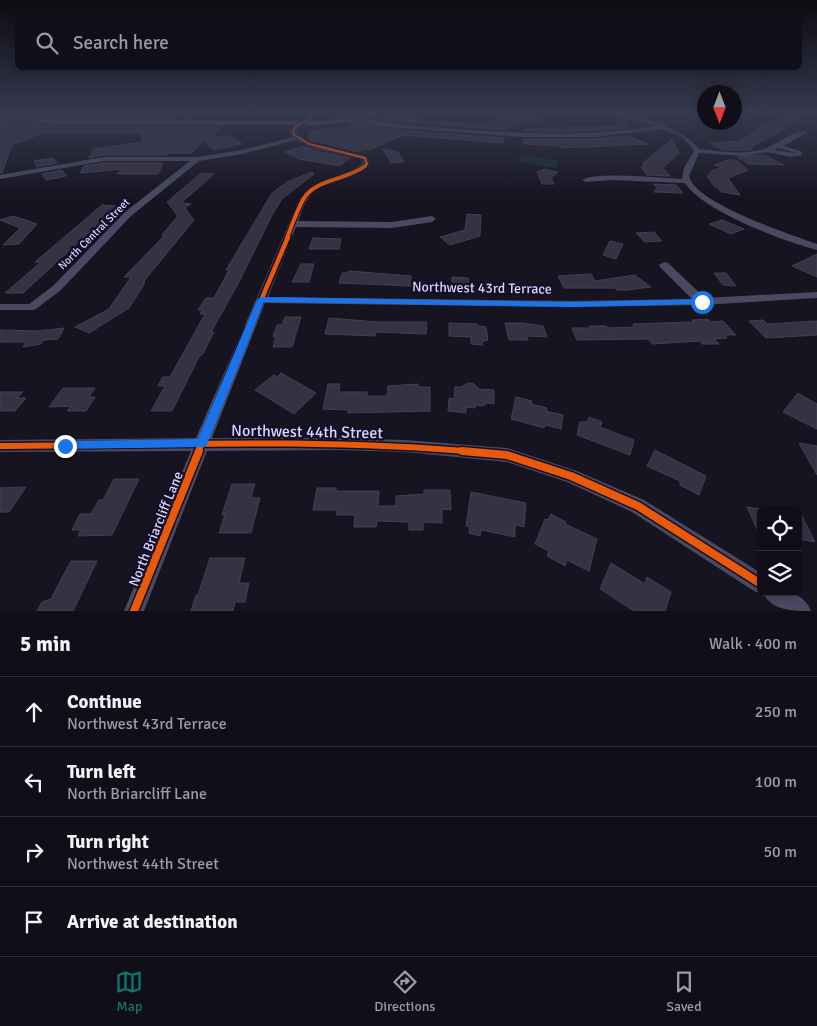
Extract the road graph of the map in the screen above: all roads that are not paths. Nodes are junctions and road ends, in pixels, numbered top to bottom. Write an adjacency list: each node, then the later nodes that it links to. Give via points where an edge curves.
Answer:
1 (287, 141): 8 (street)
2 (301, 141): 13 (street, North Briarcliff Lane, via 309,145 356,154 365,158 367,164 361,170 309,193)
3 (689, 141): 7 (street)
4 (786, 141): 5 (street)
5 (777, 146): 6 (street); 6 (street, via 800,154)
6 (768, 150): 7 (street, via 732,154)
7 (698, 151): 11 (street)
8 (197, 159): 9 (street, via 104,159); 19 (street, North Central Street, via 128,214 57,288 32,307)
9 (0, 177)
10 (586, 180): 11 (street)
11 (686, 180): 14 (street, via 698,193 736,215)
12 (432, 219): 13 (street, via 392,224)
13 (294, 224): 17 (street, North Briarcliff Lane)
14 (817, 247)
15 (664, 265): 18 (street)
16 (817, 295): 18 (street, Northwest 43rd Terrace)
17 (261, 300): 18 (street, Northwest 43rd Terrace, via 573,304); 20 (street, North Briarcliff Lane)
18 (702, 302)
19 (0, 307)
20 (202, 444): 21 (street, Northwest 44th Street); 22 (street, Northwest 44th Street, via 376,445 507,455 571,476 638,506); 24 (street, North Briarcliff Lane)
21 (0, 446)
22 (757, 581)
23 (779, 596): 25 (street)
24 (134, 611)
25 (801, 611)

